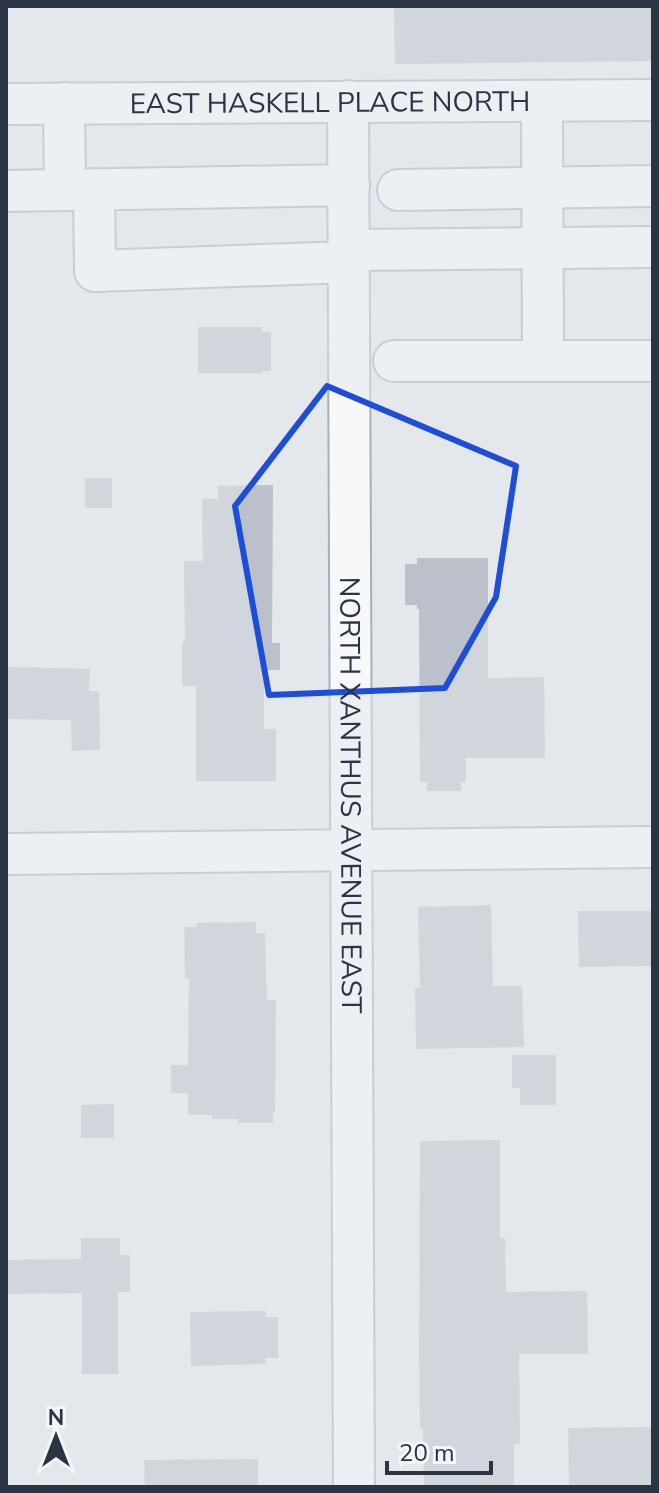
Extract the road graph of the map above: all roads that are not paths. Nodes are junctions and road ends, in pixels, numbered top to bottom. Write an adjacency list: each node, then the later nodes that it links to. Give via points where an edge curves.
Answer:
1 (653, 100): 3 (street, EAST HASKELL PLACE NORTH)
2 (348, 101): 3 (street, EAST HASKELL PLACE NORTH); 4 (street, EAST HASKELL PLACE NORTH); 6 (street, NORTH XANTHUS AVENUE EAST)
3 (542, 101): 8 (street)
4 (64, 103): 5 (street, EAST HASKELL PLACE NORTH); 9 (street)
5 (6, 104)
6 (349, 185): 9 (street); 14 (street, NORTH XANTHUS AVENUE EAST)
7 (653, 186): 8 (street)
8 (543, 188): 10 (street); 13 (street)
9 (80, 189): 11 (street); 14 (street, via 95,271)
10 (398, 190)
11 (6, 191)
12 (653, 247): 13 (street)
13 (543, 248): 14 (street); 16 (street)
14 (349, 256): 19 (street, NORTH XANTHUS AVENUE EAST)
15 (394, 361): 16 (street)
16 (543, 361): 17 (street)
17 (653, 361)
18 (653, 847): 19 (street)
19 (352, 850): 20 (street); 21 (street, NORTH XANTHUS AVENUE EAST)
20 (6, 854)
21 (354, 1487)

